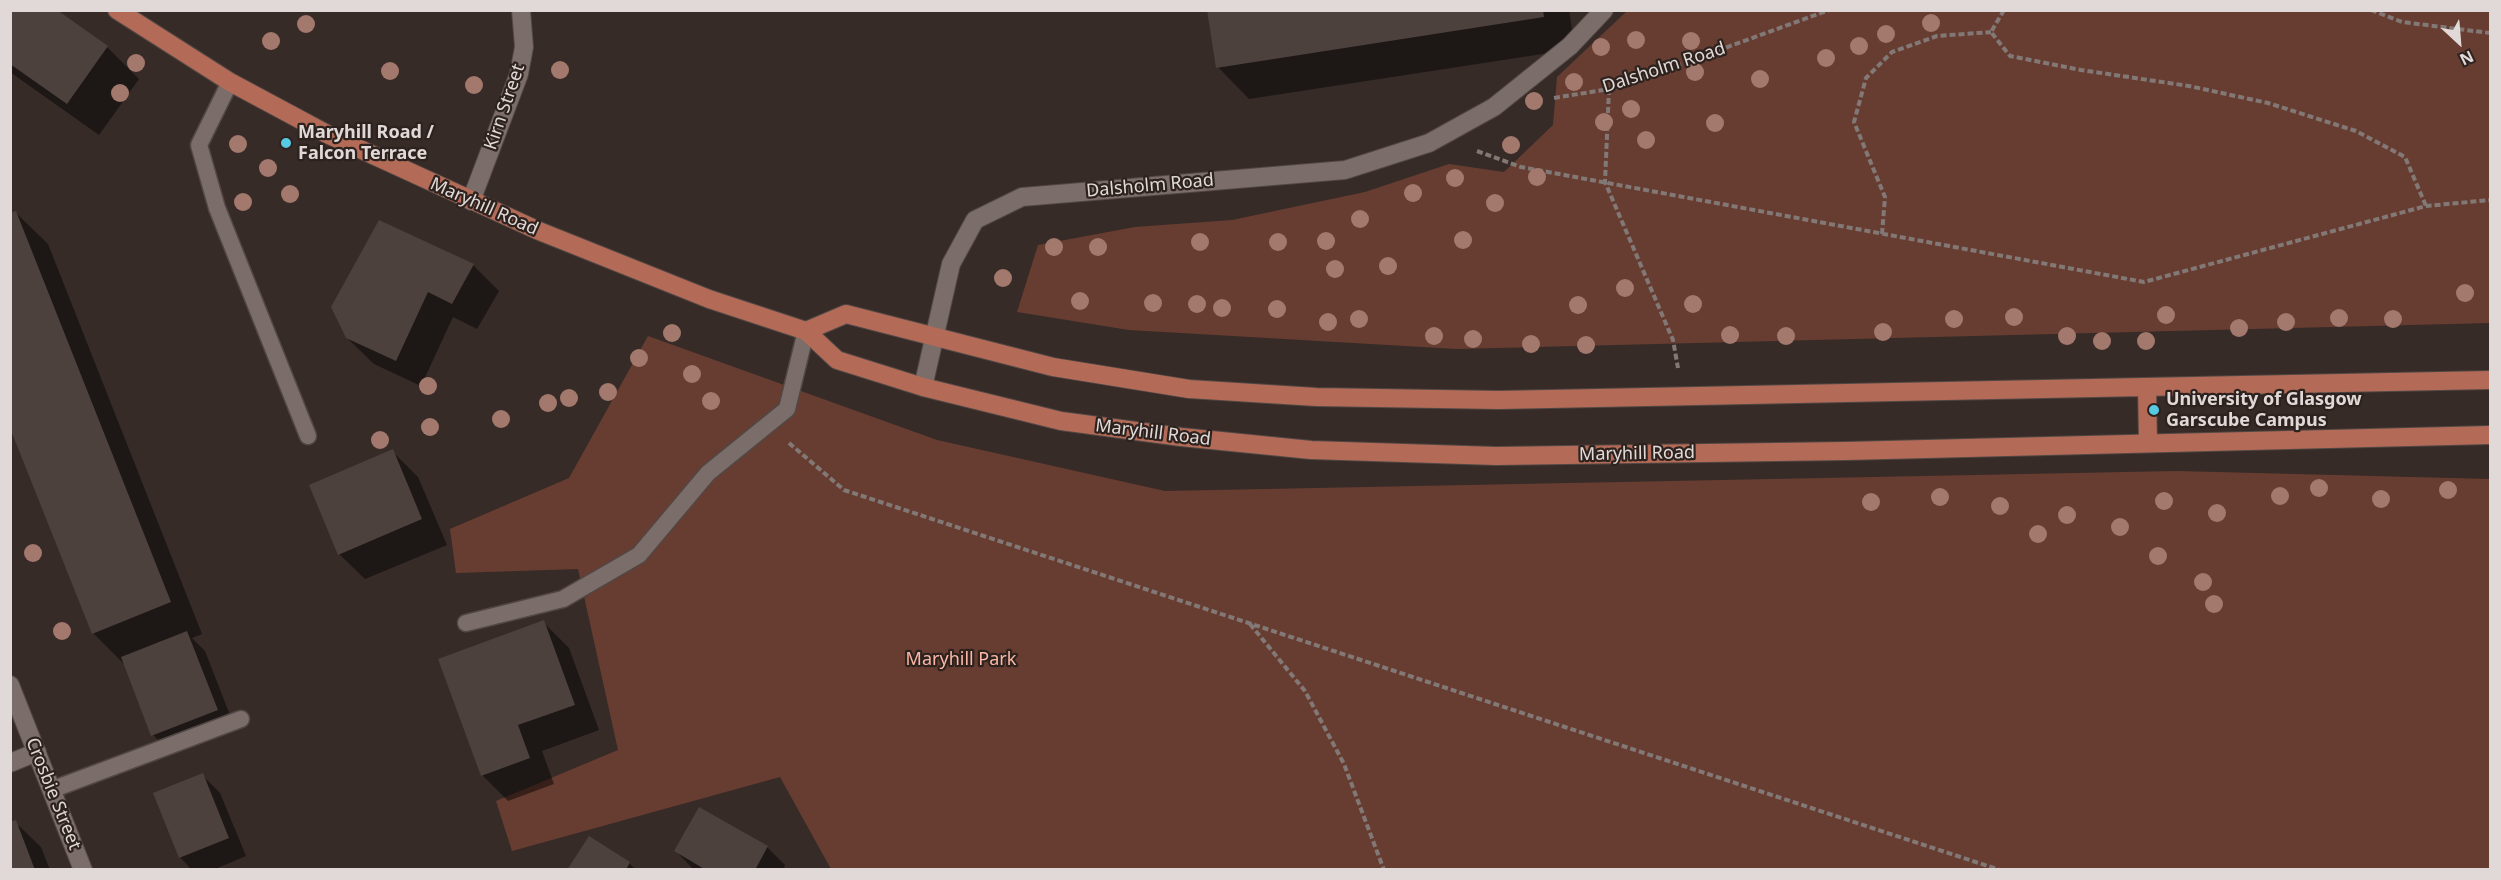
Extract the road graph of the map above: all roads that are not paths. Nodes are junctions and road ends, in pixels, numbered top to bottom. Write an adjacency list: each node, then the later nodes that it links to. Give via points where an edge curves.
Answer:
1 (117, 10): 4 (main road, Maryhill Road)
2 (522, 10): 5 (street, Kirn Street, via 524,47 519,75)
3 (1604, 10): 7 (street, Dalsholm Road, via 1570,46 1494,107 1429,143 1345,170 1022,197 975,220 951,264)
4 (230, 82): 5 (main road, Maryhill Road, via 327,134); 12 (lane, via 199,145 217,208)
5 (471, 201): 6 (main road, Maryhill Road, via 600,258 709,300)
6 (806, 331): 7 (main road, via 846,314); 9 (main road, Maryhill Road, via 837,360); 14 (lane, via 787,409 708,473 639,555 563,598)
7 (935, 338): 9 (street, Dalsholm Road); 10 (main road, via 1053,367 1189,389 1316,397 1499,400)
8 (2490, 380): 10 (main road)
9 (923, 387): 13 (main road, Maryhill Road, via 1061,421 1311,450 1496,456)
10 (2147, 387): 13 (main road)
11 (2490, 435): 13 (main road, Maryhill Road)
12 (308, 436)
13 (2148, 443)
14 (466, 622)
15 (10, 685): 17 (street, Crosbie Street)
16 (241, 719): 19 (lane)
17 (37, 753): 18 (street); 19 (street, Crosbie Street)
18 (10, 763)
19 (51, 790): 20 (street, Crosbie Street)
20 (83, 870)

